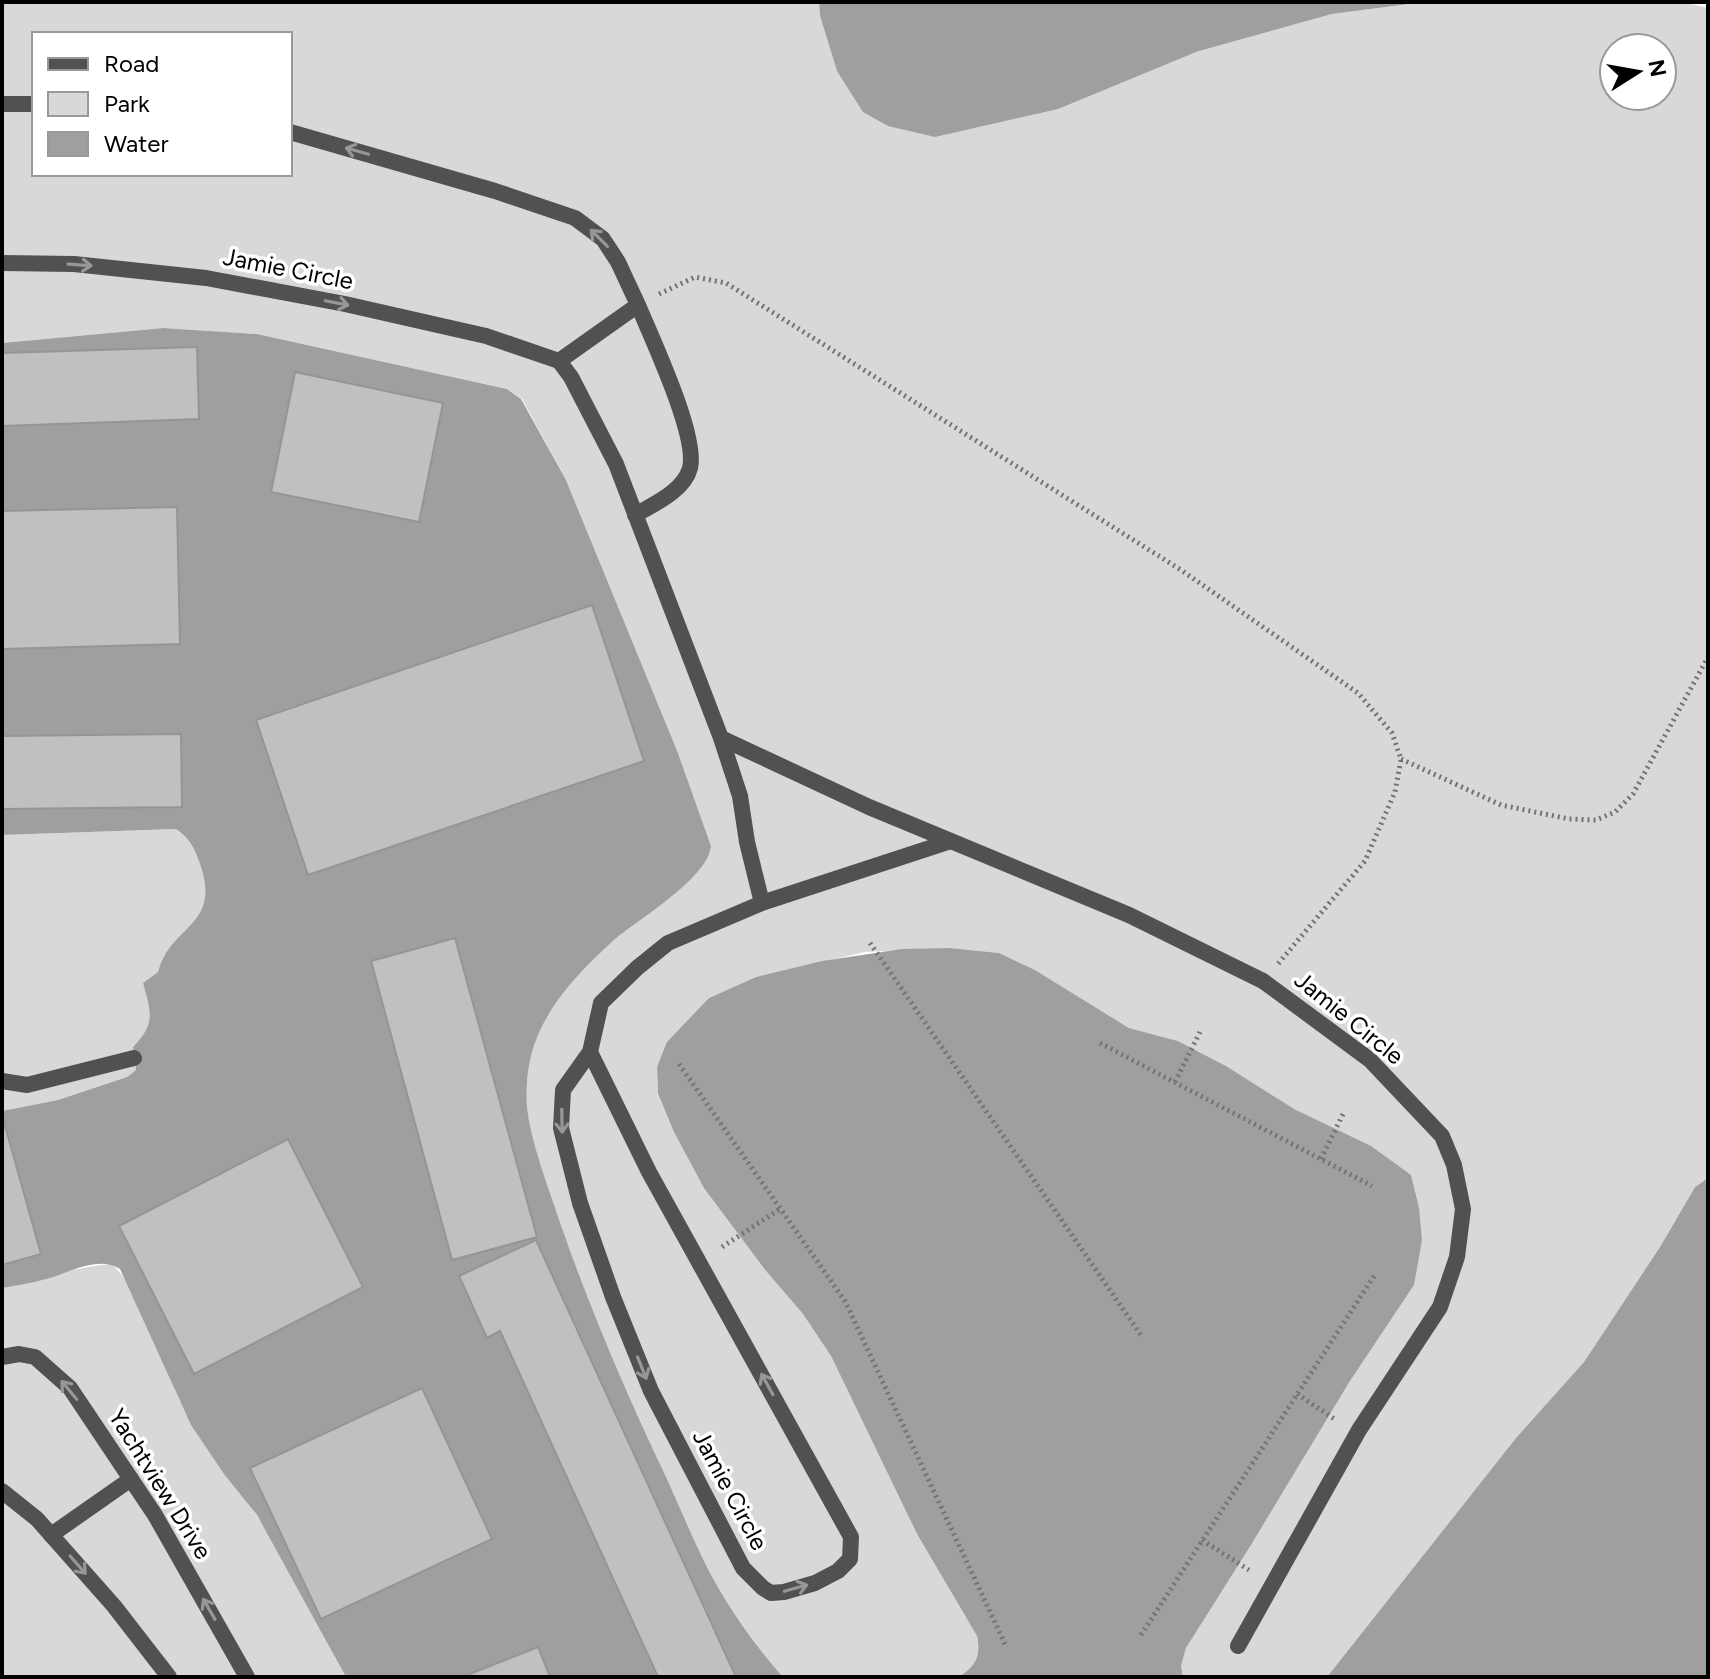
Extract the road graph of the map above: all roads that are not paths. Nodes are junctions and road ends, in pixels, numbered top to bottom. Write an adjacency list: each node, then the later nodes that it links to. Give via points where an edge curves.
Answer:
1 (2, 104): 2 (street)
2 (32, 104)
3 (292, 133): 5 (street, one-way to 3, via 603,239 575,218)
4 (2, 263): 6 (street, Jamie Circle, one-way to 6, via 74,264 206,278 486,336)
5 (638, 305): 6 (street); 7 (street, via 691,446 690,470 673,492)
6 (559, 361): 7 (street, via 616,464)
7 (635, 515): 8 (street)
8 (721, 738): 9 (street, Jamie Circle); 10 (street, via 740,796)
9 (951, 841): 10 (street, Jamie Circle); 18 (street, Jamie Circle, via 1129,915 1263,981 1370,1060 1442,1136 1454,1165 1463,1209 1457,1257 1440,1307 1359,1430)
10 (762, 903): 11 (street, Jamie Circle, via 668,943 637,968 601,1003)
11 (590, 1052): 11 (street, Jamie Circle, one-way to 11, via 563,1090 561,1128 580,1203 651,1391 743,1568 771,1593 815,1583 850,1559 851,1537 649,1172)
12 (134, 1058): 13 (street, via 27,1085)
13 (2, 1081)
14 (2, 1357): 15 (street, Yachtview Drive, one-way to 14, via 70,1388 35,1357)
15 (131, 1479): 17 (street); 19 (street, Yachtview Drive, one-way to 15)
16 (2, 1491): 17 (street)
17 (51, 1535): 20 (street, one-way to 20)
18 (1238, 1646)
19 (241, 1675)
20 (169, 1677)

